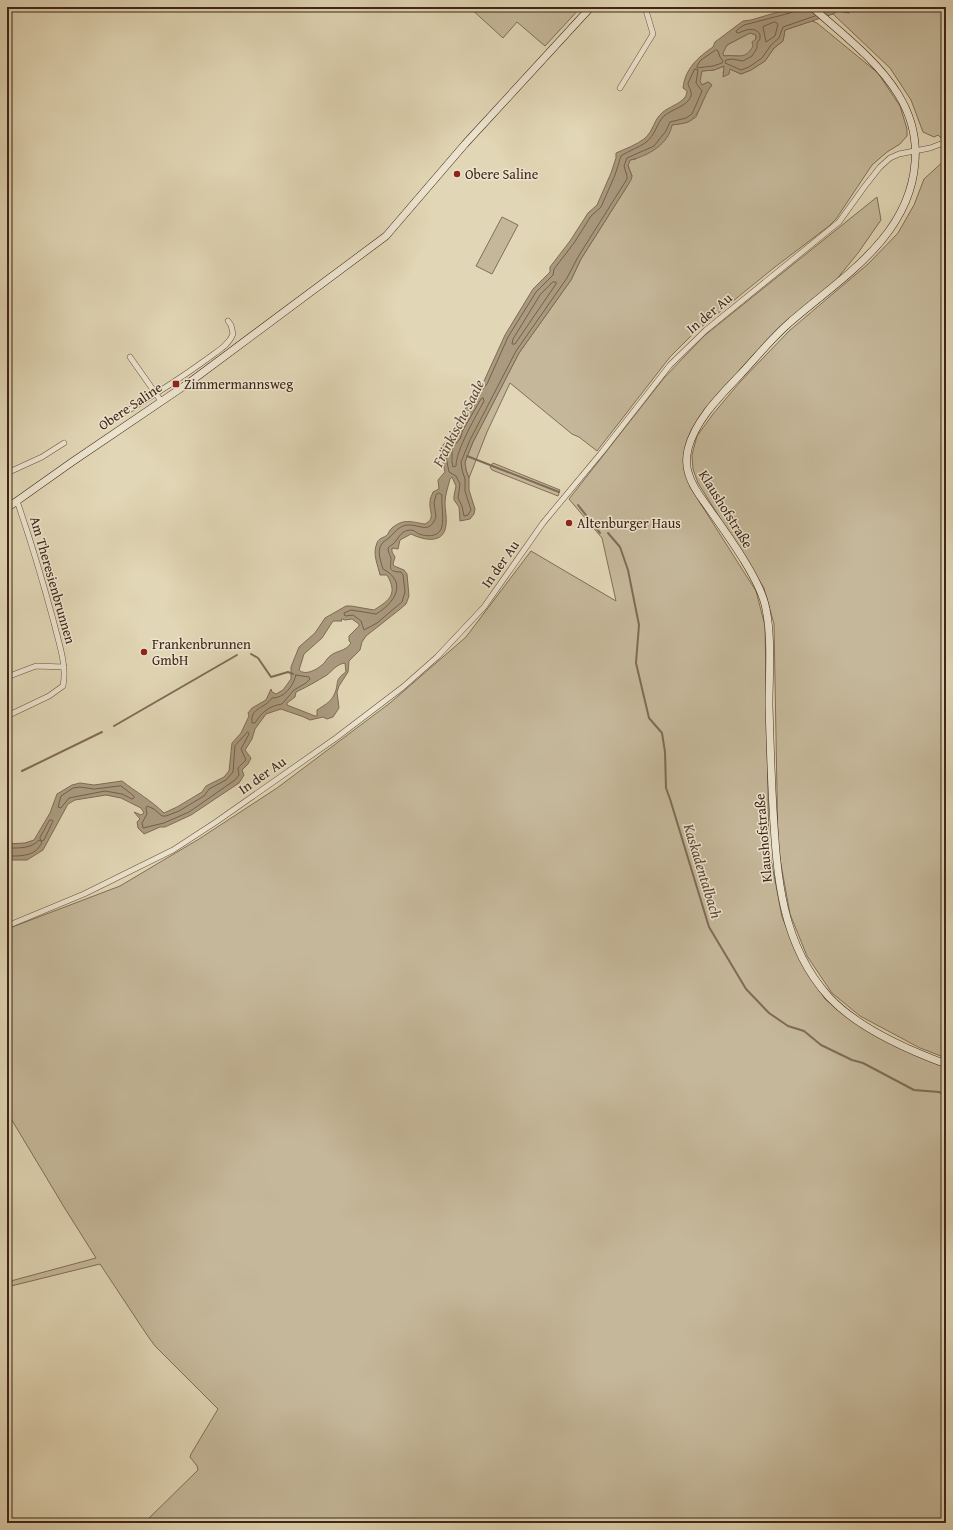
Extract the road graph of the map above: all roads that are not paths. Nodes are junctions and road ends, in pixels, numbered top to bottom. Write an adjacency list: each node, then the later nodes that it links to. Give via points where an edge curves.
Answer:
1 (591, 7): 10 (main road, Obere Saline, via 465,144 386,236)
2 (645, 7): 4 (street, via 653,34)
3 (812, 7): 6 (main road, Klaushofstraße, via 869,58 886,77 906,109 914,131)
4 (620, 88)
5 (946, 142): 6 (street, In der Au)
6 (916, 151): 19 (street, In der Au, via 890,158 880,167 839,222 706,330 670,365 543,523 484,607 437,657 403,687 336,738 173,850 84,894); 20 (main road, Klaushofstraße, via 914,177 908,197 904,209 890,231 864,260 785,327 708,411 692,434 687,454 687,469 693,485 756,582 766,606 770,755 777,862 781,898 793,937 815,978 828,996 842,1009 857,1021 918,1053)
7 (228, 321): 9 (street, Obere Saline, via 233,334 229,342)
8 (130, 357): 9 (street)
9 (156, 394): 10 (street); 11 (street, Obere Saline)
10 (161, 401): 14 (main road, Obere Saline)
11 (105, 424)
12 (64, 443): 13 (street, via 42,457)
13 (7, 473)
14 (17, 501): 15 (main road, Obere Saline); 16 (street, Am Theresienbrunnen, via 30,537)
15 (7, 508)
16 (64, 667): 17 (street, Am Theresienbrunnen, via 36,666); 18 (street, Am Theresienbrunnen, via 63,686 49,696)
17 (7, 677)
18 (7, 716)
19 (7, 926)
20 (946, 1064)

